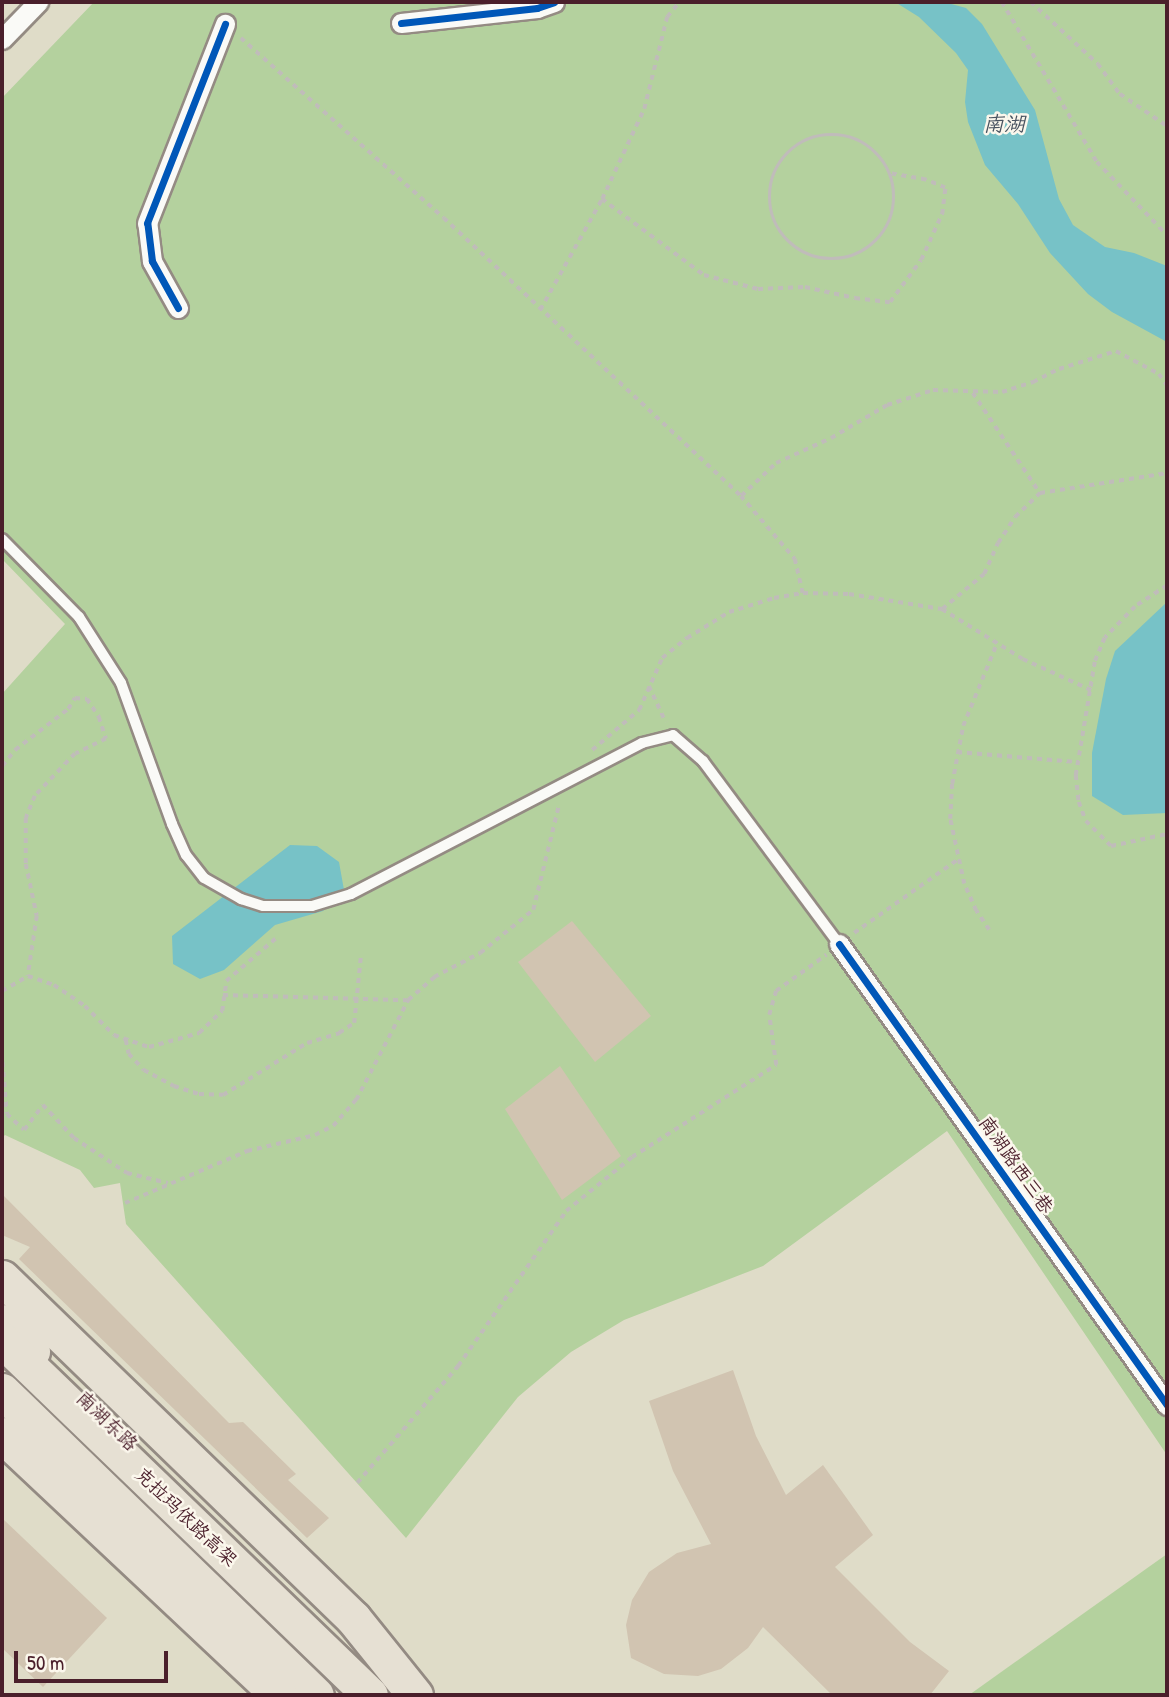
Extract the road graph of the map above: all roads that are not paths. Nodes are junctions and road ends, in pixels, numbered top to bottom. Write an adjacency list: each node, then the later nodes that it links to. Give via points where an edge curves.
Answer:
1 (37, 2): 5 (street)
2 (554, 2): 3 (street, via 537,8)
3 (401, 23)
4 (225, 24): 6 (street, via 147,223 152,261)
5 (2, 40)
6 (178, 308)
7 (2, 539): 8 (lane, via 79,617 121,683 186,855 204,878 241,899 263,906 312,906 351,894 642,743 673,735 703,761)
8 (839, 944): 13 (street, 南湖路西三巷)
9 (2, 1278): 20 (highway, via 353,1618)
10 (2, 1320): 19 (main road, 南湖东路)
11 (2, 1340): 18 (highway, 克拉玛依路高架)
12 (2, 1392): 16 (main road); 17 (highway, 克拉玛依路高架)
13 (1167, 1405)
14 (2, 1435): 15 (highway)
15 (279, 1695)
16 (305, 1695)
17 (316, 1695)
18 (370, 1695)
19 (395, 1695)
20 (415, 1695)

